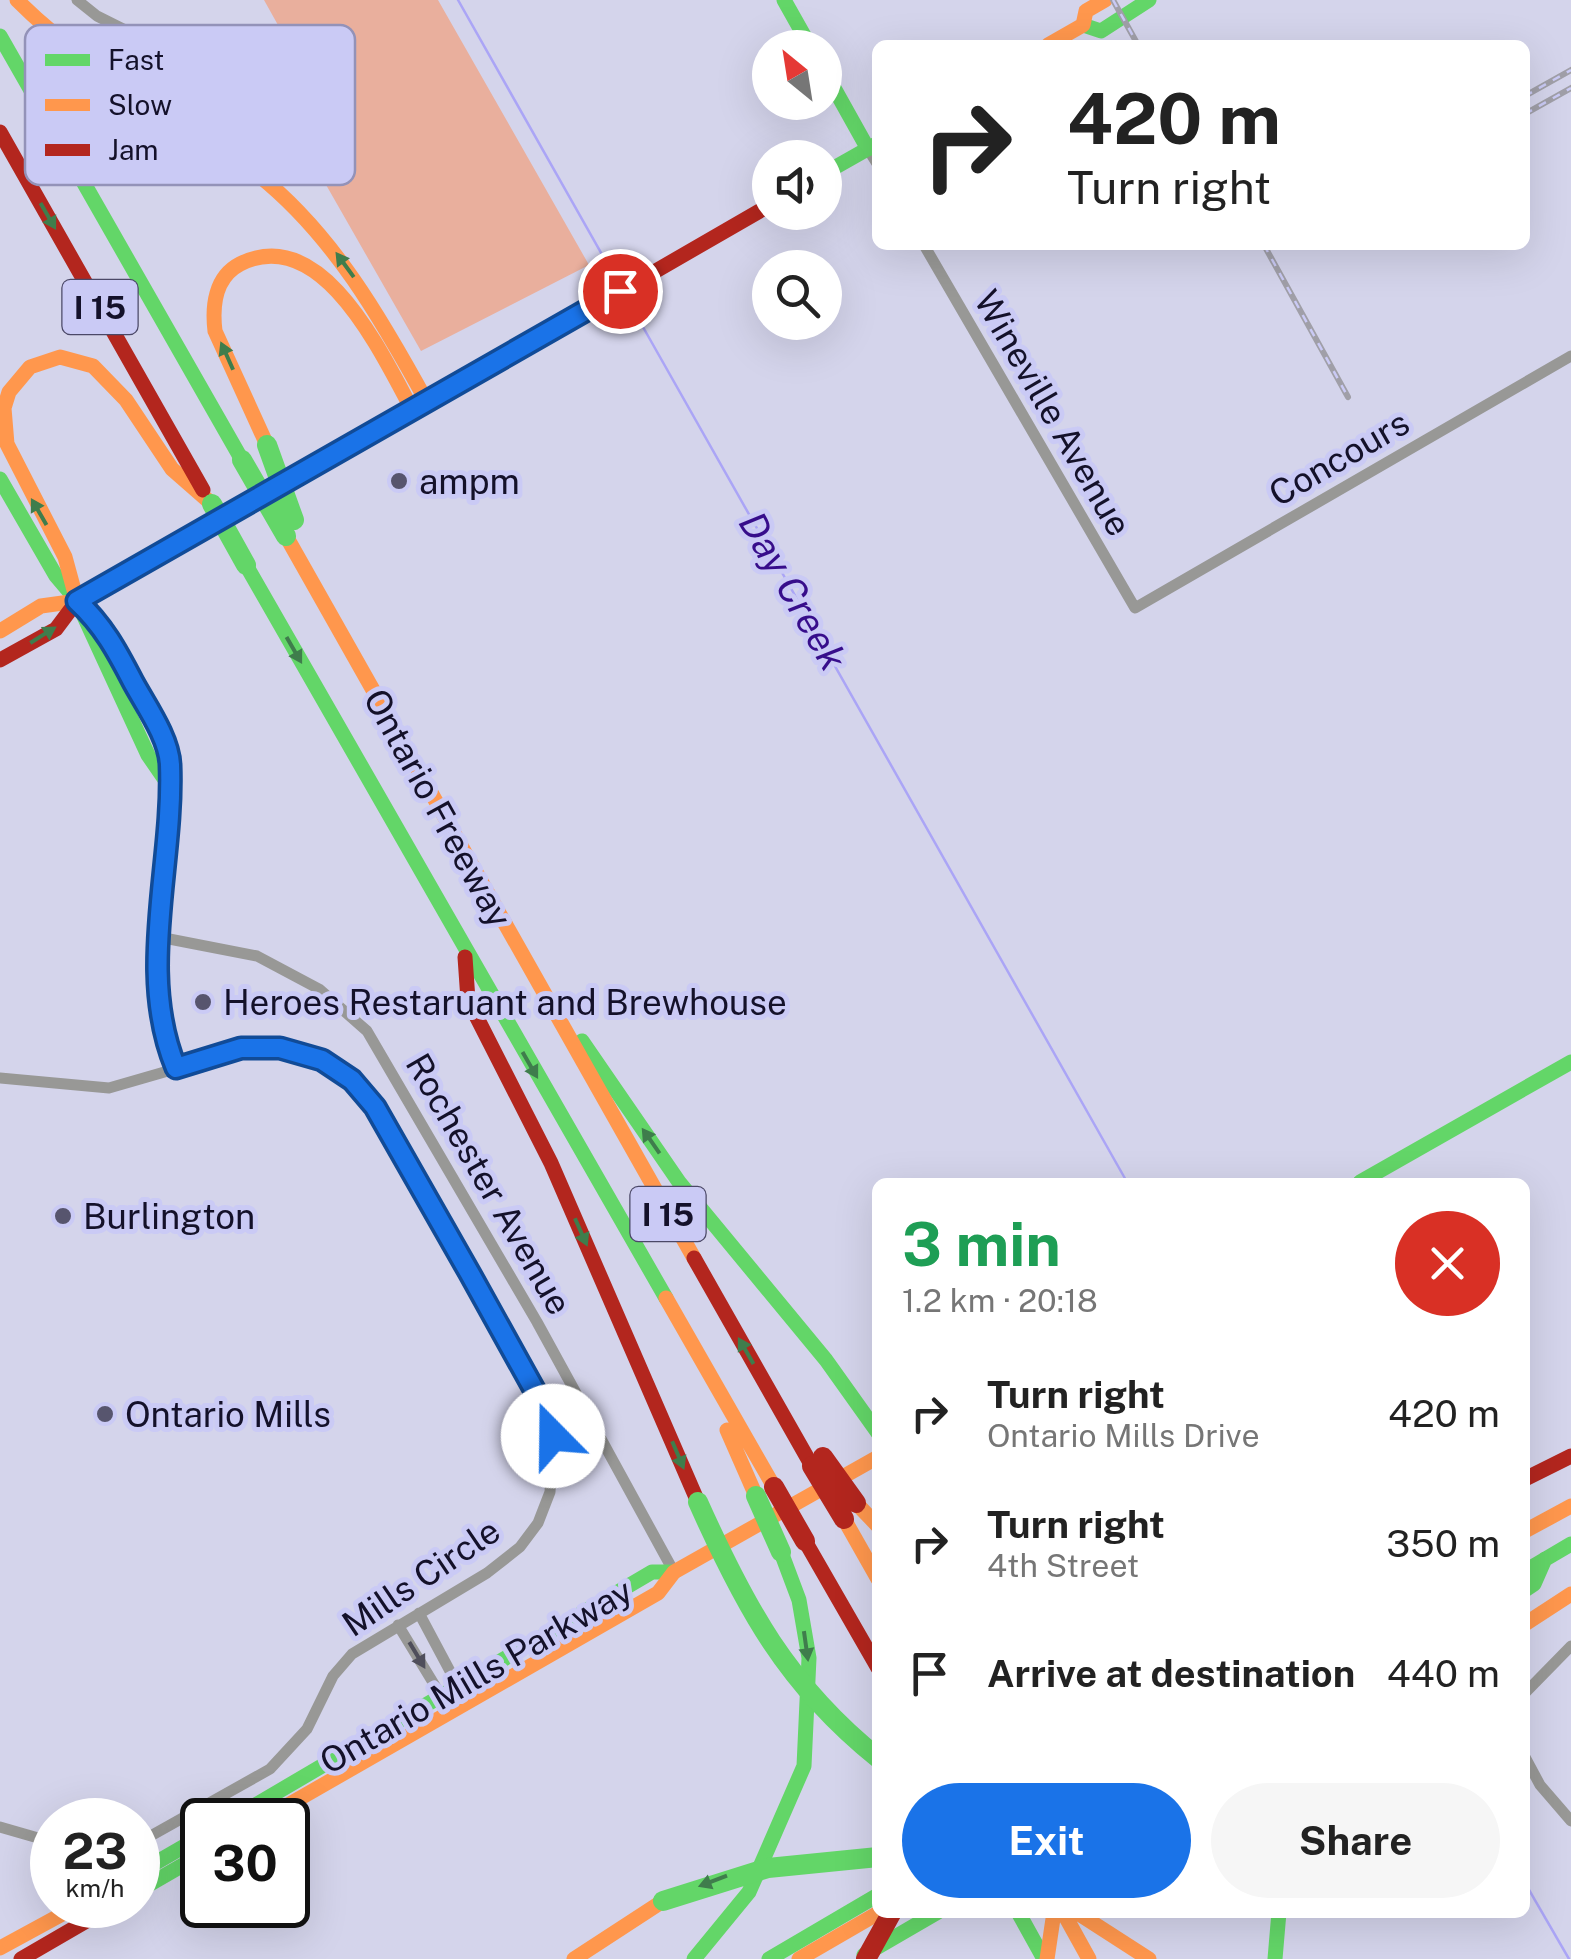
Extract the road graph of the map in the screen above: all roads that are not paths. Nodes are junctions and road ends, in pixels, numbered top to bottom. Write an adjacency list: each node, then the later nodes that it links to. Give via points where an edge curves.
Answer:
1 (17, 0): 7 (main road, one-way to 1)
2 (77, 0): 8 (street)
3 (784, 0): 9 (main road)
4 (1105, 0): 6 (main road, via 1086,12)
5 (1149, 0): 6 (main road, via 1101,31)
6 (1083, 24): 11 (main road)
7 (44, 25)
8 (115, 25)
9 (801, 30)
10 (0, 36): 12 (main road, Ontario Freeway / I 15, bridge)
11 (1056, 40)
12 (25, 80)
13 (842, 100): 15 (main road)
14 (0, 132): 18 (main road, Ontario Freeway / I 15, one-way to 18)
15 (872, 149)
16 (872, 153): 17 (main road)
17 (842, 166)
18 (25, 177)
19 (29, 185): 27 (main road, Ontario Freeway / I 15, one-way to 27)
20 (85, 185): 28 (main road, Ontario Freeway / I 15, bridge, via 242,460)
21 (270, 185): 25 (main road, one-way to 21, via 354,277)
22 (752, 215): 25 (main road)
23 (927, 250): 30 (street, Wineville Avenue)
24 (1571, 356): 30 (street, Concours)
25 (421, 408): 28 (main road, one-way to 25, bridge, via 267,445 215,331 214,296 224,277 255,258 294,261 340,291); 29 (main road)
26 (0, 480): 29 (main road)
27 (195, 484): 29 (main road, one-way to 27, via 65,557 24,486 3,431 4,394 19,374 62,356 94,367 174,472); 34 (main road, Ontario Freeway / I 15, one-way to 34, bridge)
28 (290, 528): 35 (main road, Ontario Freeway / I 15, via 324,604)
29 (77, 601): 31 (main road, via 41,606); 32 (main road, one-way to 29, via 56,628); 33 (main road, via 101,622 171,762)
30 (1135, 608)
31 (0, 630)
32 (0, 660)
33 (160, 937): 37 (main road, via 158,1000); 54 (street, Rochester Avenue, via 257,956 311,984 366,1031)
34 (464, 950): 45 (main road, Ontario Freeway / I 15, one-way to 45, via 696,1354); 64 (main road, one-way to 64, bridge, via 468,1000 550,1163 764,1642 816,1708)
35 (525, 962): 40 (main road, one-way to 35, via 679,1182); 47 (main road, Ontario Freeway / I 15, one-way to 35, bridge, via 766,1387)
36 (1571, 1062): 39 (main road)
37 (176, 1068): 38 (street, Mills Circle, via 109,1088); 57 (street, Mills Circle, via 241,1048 280,1048 322,1060 352,1080 375,1107 550,1422 553,1475 528,1538 498,1566)
38 (0, 1078)
39 (1367, 1178)
40 (872, 1423)
41 (1571, 1454): 43 (main road); 44 (main road)
42 (872, 1460): 54 (main road, Ontario Mills Parkway)
43 (1530, 1469)
44 (1530, 1476)
45 (765, 1492): 61 (main road, Ontario Freeway / I 15, bridge, via 805,1541); 87 (main road, one-way to 87, bridge, via 799,1600 808,1658 804,1766 749,1892)
46 (1571, 1506): 49 (main road)
47 (850, 1511): 48 (main road); 52 (main road, Ontario Freeway / I 15)
48 (872, 1523)
49 (1530, 1529)
50 (1571, 1544): 51 (main road)
51 (1546, 1558): 53 (main road); 55 (main road)
52 (872, 1565)
53 (1530, 1568)
54 (674, 1572): 63 (main road, Ontario Mills Parkway, via 652,1572)
55 (1530, 1587)
56 (1571, 1594): 58 (main road)
57 (419, 1613): 59 (street, Mills Circle); 63 (street)
58 (1530, 1621)
59 (398, 1624): 63 (street, one-way to 63); 70 (street, Mills Circle, via 336,1671 307,1730 284,1758)
60 (1571, 1646): 62 (street)
61 (872, 1658)
62 (1530, 1688)
63 (455, 1700): 66 (main road, Ontario Mills Parkway); 67 (main road, Ontario Mills Parkway)
64 (872, 1753)
65 (1530, 1767): 68 (street)
66 (271, 1798)
67 (297, 1798)
68 (1571, 1820)
69 (0, 1828): 71 (street)
70 (160, 1830)
71 (30, 1836)
72 (872, 1857): 86 (main road, one-way to 86, bridge, via 807,1858 755,1868 664,1901)
73 (872, 1899): 88 (main road)
74 (872, 1917): 89 (main road)
75 (889, 1918): 91 (main road, bridge)
76 (928, 1918): 90 (main road)
77 (1021, 1918): 92 (main road)
78 (1053, 1918): 92 (main road)
79 (1066, 1918): 93 (main road)
80 (1085, 1918): 94 (main road)
81 (1278, 1918): 95 (main road)
82 (37, 1928): 84 (main road)
83 (74, 1928): 85 (main road)
84 (0, 1948)
85 (21, 1959)
86 (574, 1959)
87 (694, 1959)
88 (768, 1959)
89 (799, 1959)
90 (858, 1959)
91 (866, 1959)
92 (1045, 1959)
93 (1089, 1959)
94 (1149, 1959)
95 (1275, 1959)

